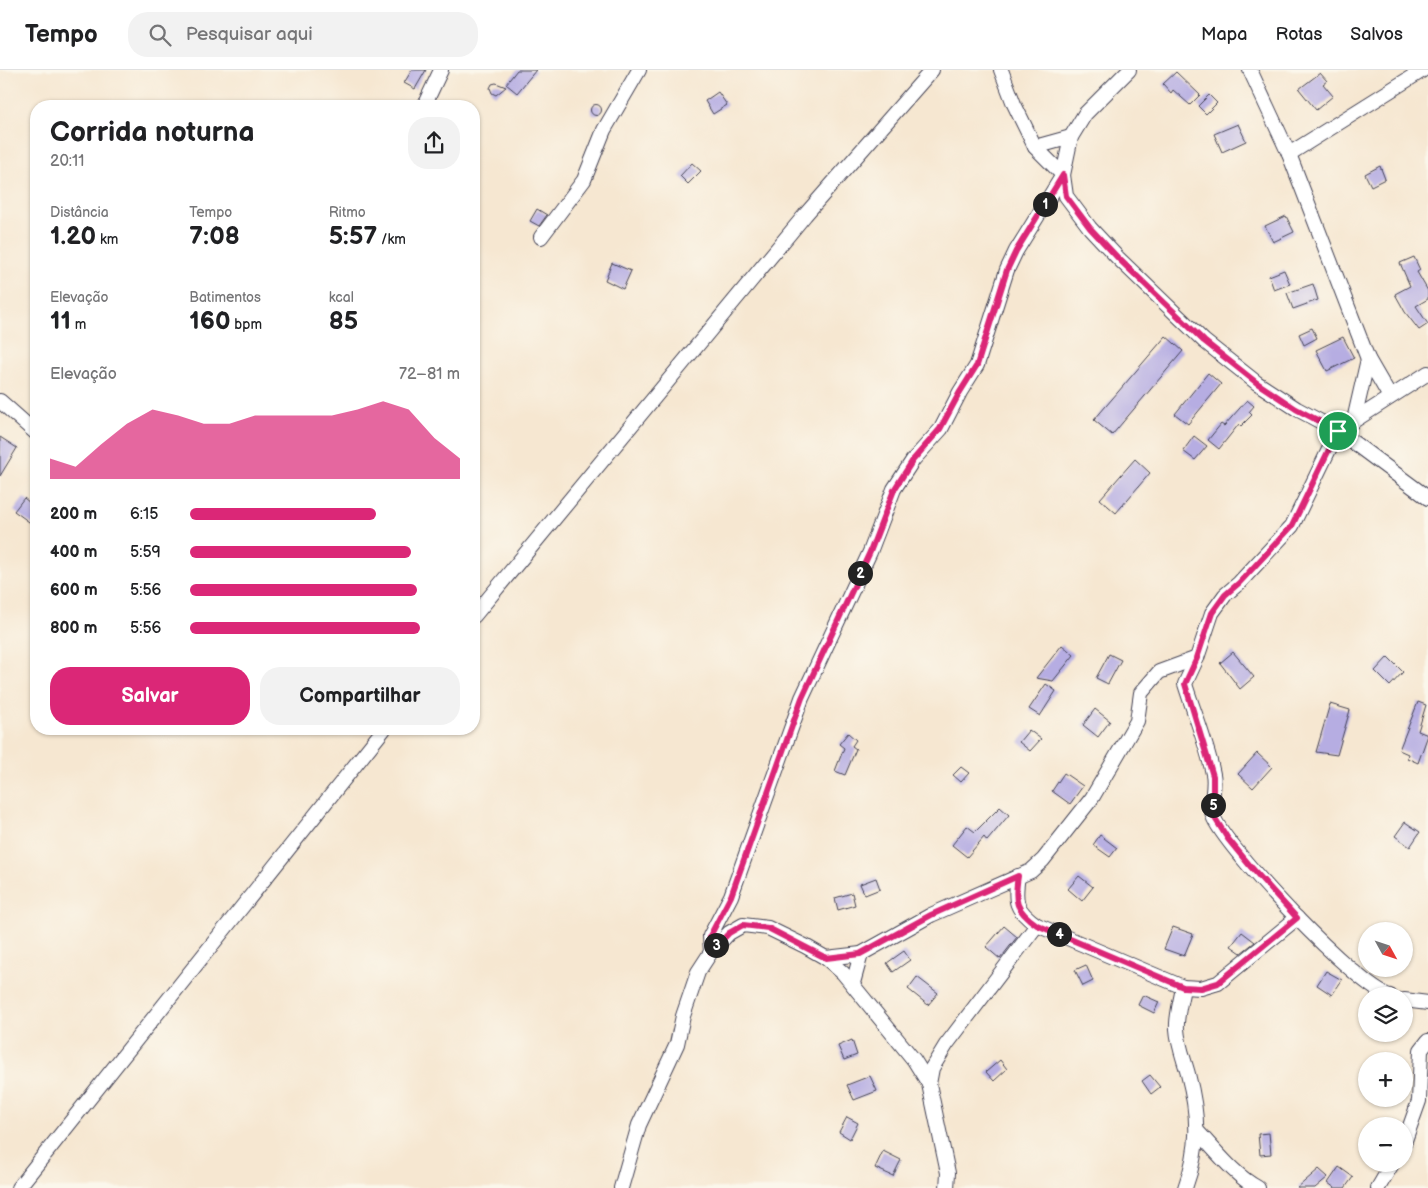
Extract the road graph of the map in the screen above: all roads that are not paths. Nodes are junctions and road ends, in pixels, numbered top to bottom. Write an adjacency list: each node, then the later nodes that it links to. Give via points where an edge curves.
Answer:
1 (441, 70): 8 (street)
2 (639, 70): 13 (street, via 604,130 584,180)
3 (932, 70): 22 (street, via 804,215)
4 (1001, 70): 10 (street)
5 (1129, 70): 9 (street, via 1085,114)
6 (1250, 70): 11 (street)
7 (1423, 70): 11 (street)
8 (427, 100)
9 (1071, 137): 10 (street); 12 (street)
10 (1035, 146): 12 (street)
11 (1289, 154): 14 (street)
12 (1063, 175): 20 (street, via 1066,196 1090,228 1204,341 1257,383); 28 (street, via 1010,264 977,365 940,429 913,460 894,490 870,552 802,698 738,880 710,936)
13 (541, 237)
14 (1368, 359): 16 (street); 18 (street)
15 (1428, 372): 16 (street)
16 (1390, 397): 18 (street)
17 (0, 401): 19 (street)
18 (1354, 420): 20 (street)
19 (30, 428)
20 (1338, 431): 21 (street); 23 (street, via 1292,526 1225,595 1212,613)
21 (1428, 498)
22 (480, 609)
23 (1197, 658): 25 (street, via 1159,672 1141,694 1136,721 1092,798 1043,860 1031,871); 26 (street, via 1185,684 1213,776 1213,815 1240,853)
24 (379, 735): 41 (street)
25 (1018, 876): 27 (street, via 1015,891 1017,907 1023,916); 29 (street, via 931,915)
26 (1297, 918): 32 (street, via 1218,983 1201,988); 33 (street)
27 (1037, 925): 32 (street); 37 (street, via 946,1045 932,1068)
28 (711, 952): 30 (street, via 729,933 743,925 768,928); 42 (street, via 698,972 677,1044 639,1125)
29 (860, 954): 30 (street); 31 (street)
30 (826, 958): 31 (street)
31 (853, 982): 37 (street)
32 (1183, 987): 39 (street, via 1177,1027 1195,1104)
33 (1370, 987)
34 (1413, 1001): 35 (street)
35 (1428, 1003)
36 (1428, 1041): 38 (street, via 1421,1050 1419,1100)
37 (929, 1084): 43 (street, via 948,1173)
38 (1413, 1117)
39 (1198, 1132): 44 (street); 45 (street, via 1230,1166)
40 (1387, 1172): 46 (street)
41 (18, 1188)
42 (621, 1188)
43 (947, 1188)
44 (1185, 1188)
45 (1258, 1188)
46 (1378, 1188)

